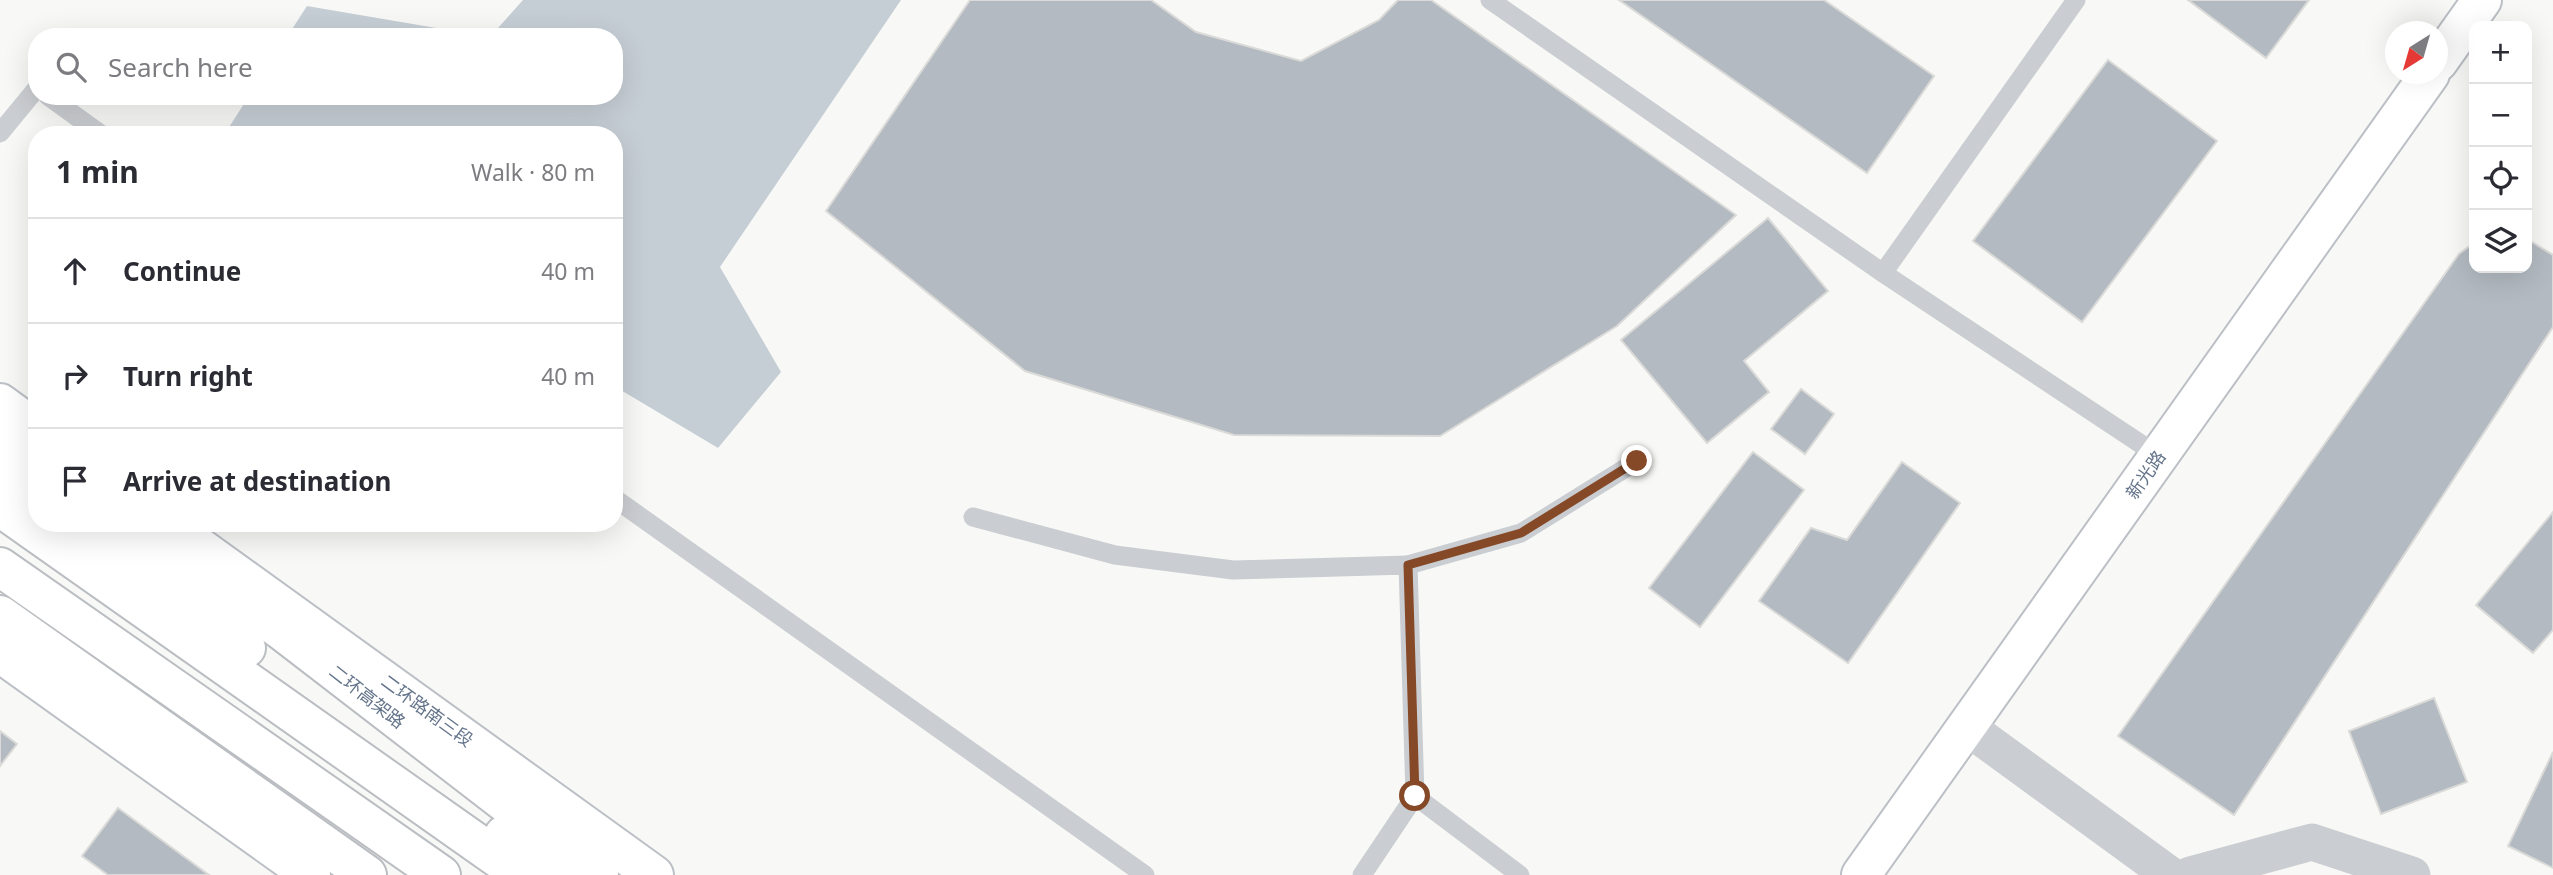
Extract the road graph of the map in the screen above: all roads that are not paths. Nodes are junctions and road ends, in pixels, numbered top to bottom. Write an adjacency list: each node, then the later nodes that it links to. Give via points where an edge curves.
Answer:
1 (1490, 0): 10 (lane)
2 (2076, 0): 10 (lane)
3 (2482, 0): 4 (main road)
4 (2448, 48)
5 (2423, 84): 15 (main road, 新光路)
6 (28, 99): 9 (lane)
7 (60, 105): 8 (lane)
8 (90, 126)
9 (0, 132)
10 (1883, 273): 15 (lane)
11 (0, 403): 12 (main road)
12 (28, 423)
13 (0, 429): 14 (main road)
14 (28, 449)
15 (2159, 456): 32 (main road, 新光路)
16 (1637, 461): 27 (lane, via 1521,533)
17 (0, 470): 18 (main road)
18 (28, 490)
19 (623, 504): 42 (lane)
20 (0, 507): 22 (main road)
21 (973, 517): 27 (lane, via 1115,555 1233,570)
22 (28, 527)
23 (35, 532): 38 (main road)
24 (86, 532): 39 (main road)
25 (145, 532): 40 (main road, 二环高架路, via 281,630)
26 (178, 532): 41 (main road, 二环路南三段)
27 (1408, 565): 33 (lane)
28 (0, 567): 37 (main road)
29 (0, 598): 36 (main road)
30 (0, 615): 35 (main road)
31 (0, 653): 34 (main road)
32 (1967, 727): 45 (main road, 新光路); 46 (street)
33 (1415, 796): 43 (lane); 44 (lane)
34 (312, 875)
35 (368, 875)
36 (398, 875)
37 (441, 875)
38 (522, 875)
39 (559, 875)
40 (599, 875)
41 (654, 875)
42 (1145, 875)
43 (1362, 875)
44 (1520, 875)
45 (1861, 875)
46 (2170, 875)
47 (2190, 875): 48 (street, via 2312,842)
48 (2412, 875)

